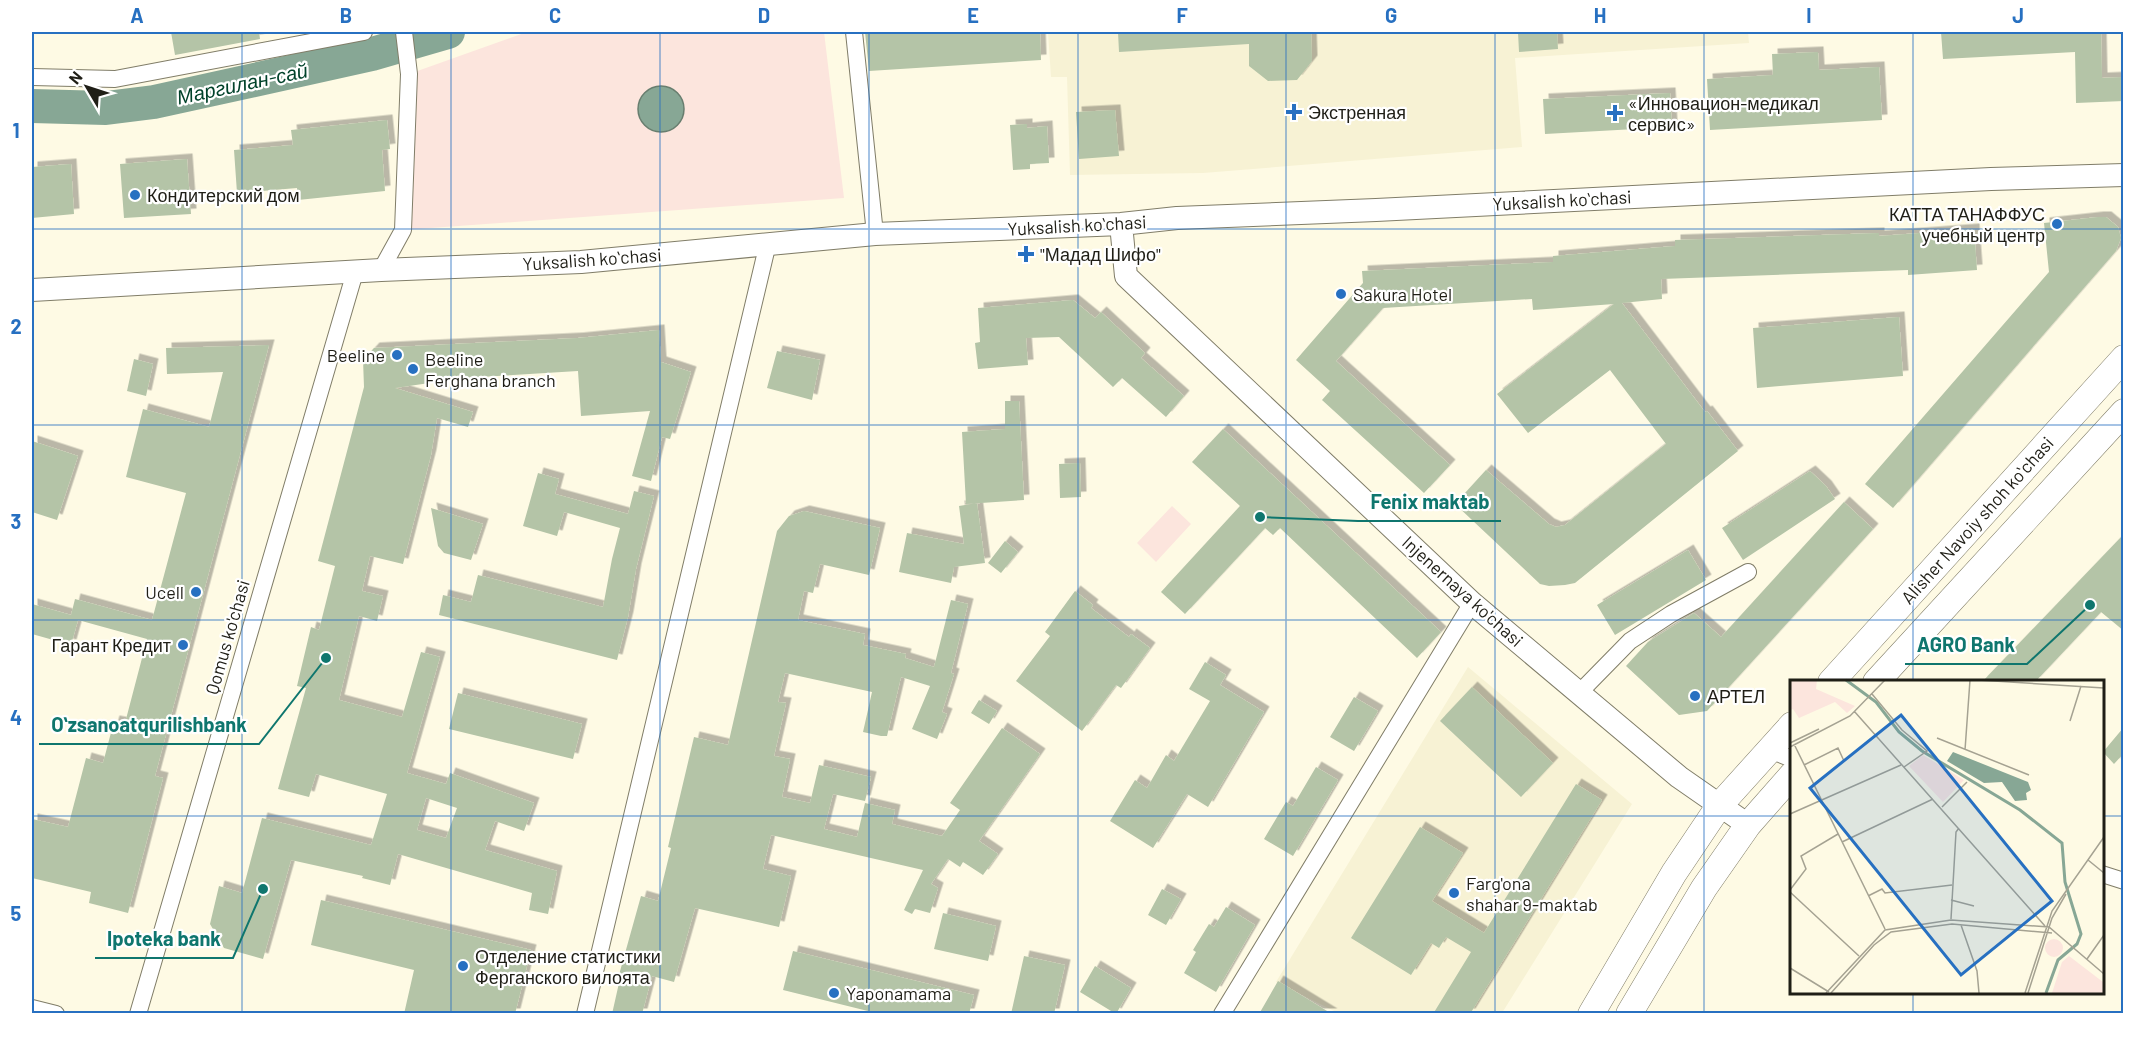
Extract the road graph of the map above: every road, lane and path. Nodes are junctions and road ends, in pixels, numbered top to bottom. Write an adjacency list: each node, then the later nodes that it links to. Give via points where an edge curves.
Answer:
1 (364, 32): 4 (street, via 115,79)
2 (404, 32): 9 (street, via 409,74 403,230)
3 (854, 32): 7 (street)
4 (32, 77)
5 (2124, 175): 6 (main road, Yuksalish koʻchasi, via 1177,218)
6 (1121, 224): 7 (main road, Yuksalish koʻchasi); 15 (main road, Injenernaya ko'chasi, via 1126,276)
7 (875, 234): 8 (main road, Yuksalish koʻchasi)
8 (768, 243): 9 (main road, Yuksalish koʻchasi, via 581,262); 29 (street)
9 (381, 270): 10 (main road, Yuksalish koʻchasi)
10 (355, 272): 11 (main road, Yuksalish koʻchasi); 28 (street, Qomus ko'chasi)
11 (32, 290)
12 (2124, 358): 16 (main road, Alisher Navoiy shoh koʻchasi)
13 (2124, 411): 17 (main road, Alisher Navoiy shoh koʻchasi)
14 (1748, 572): 18 (street, via 1630,641)
15 (1472, 603): 18 (main road, Injenernaya ko'chasi); 30 (street)
16 (1833, 680)
17 (1878, 680)
18 (1579, 693): 22 (main road, Injenernaya ko'chasi)
19 (1790, 730): 20 (main road)
20 (1781, 754): 22 (main road)
21 (1790, 777): 23 (main road)
22 (1719, 806): 23 (main road, Injenernaya ko'chasi); 31 (main road, via 1674,873)
23 (1748, 825): 32 (main road, via 1704,888)
24 (2104, 874): 25 (street)
25 (2124, 881)
26 (32, 1008): 27 (street)
27 (56, 1014)
28 (138, 1014)
29 (585, 1014)
30 (1222, 1014)
31 (1591, 1014)
32 (1629, 1014)

